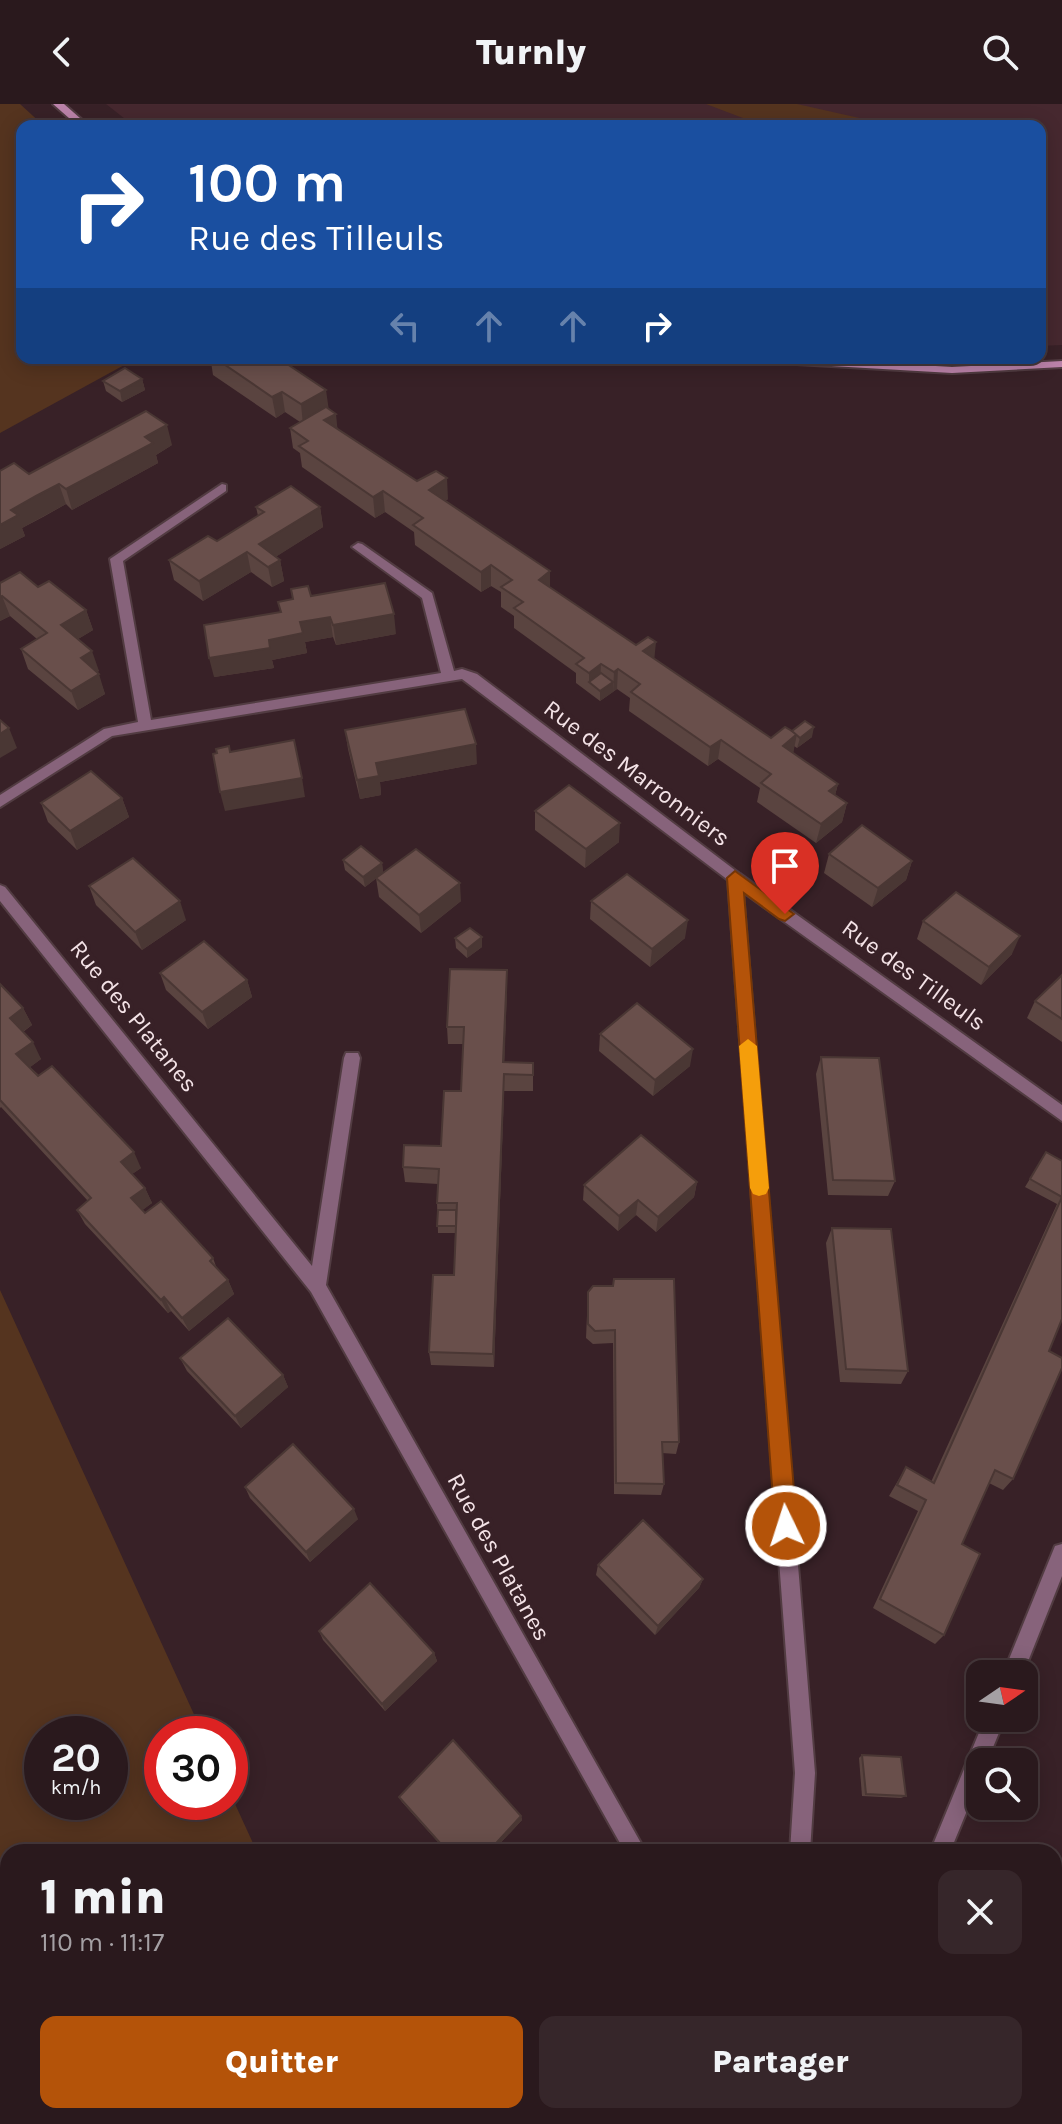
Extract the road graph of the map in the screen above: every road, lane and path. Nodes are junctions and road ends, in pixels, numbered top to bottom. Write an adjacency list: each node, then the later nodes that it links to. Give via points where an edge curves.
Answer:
1 (58, 104): 2 (main road)
2 (77, 120)
3 (848, 364): 4 (main road, via 952,370)
4 (1062, 366)
5 (222, 488): 8 (street, via 116,559)
6 (358, 547): 7 (street, via 428,596)
7 (448, 675): 8 (street, Rue des Marronniers); 10 (street, Rue des Marronniers, via 472,677)
8 (145, 726): 9 (street, Rue des Marronniers, via 109,732)
9 (0, 802)
10 (735, 878): 13 (street, Rue des Tilleuls); 19 (street, Rue des Marronniers, via 805,1773)
11 (0, 891): 14 (street, Rue des Platanes)
12 (352, 1058): 14 (street)
13 (1062, 1114)
14 (317, 1286): 18 (street, Rue des Platanes)
15 (1062, 1553): 16 (street)
16 (1019, 1660)
17 (989, 1732): 20 (street)
18 (631, 1844)
19 (801, 1844)
20 (943, 1844)

